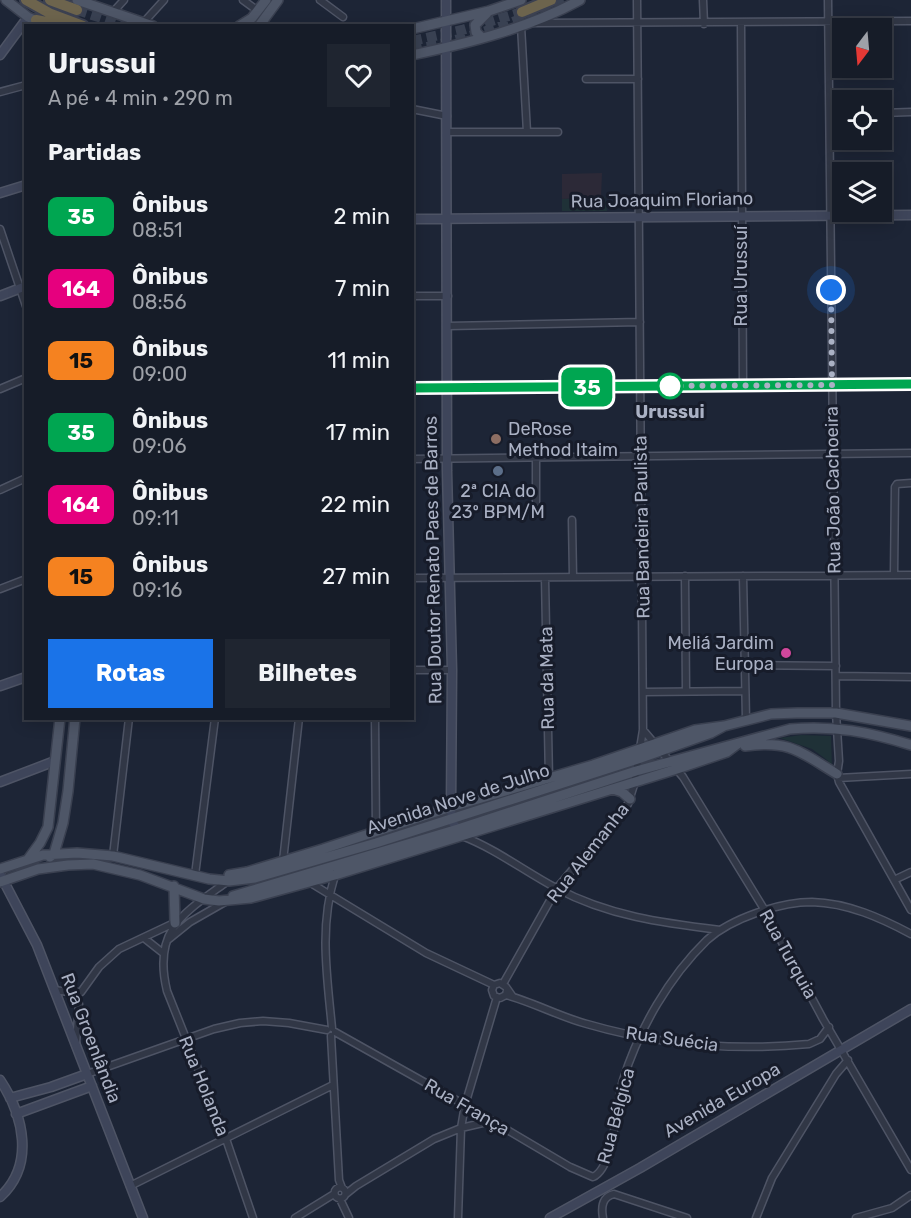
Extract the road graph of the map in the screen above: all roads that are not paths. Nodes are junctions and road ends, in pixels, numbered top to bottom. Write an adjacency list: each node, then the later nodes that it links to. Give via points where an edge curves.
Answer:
1 (6, 0): 23 (main road)
2 (26, 0): 31 (highway)
3 (50, 0): 17 (highway)
4 (124, 0): 19 (street)
5 (164, 0): 32 (street)
6 (243, 0): 22 (street)
7 (266, 0): 22 (main road)
8 (278, 0): 33 (main road)
9 (320, 0): 21 (street)
10 (446, 0): 25 (street, Rua Doutor Renato Paes de Barros)
11 (521, 0): 18 (main road)
12 (551, 0): 20 (highway)
13 (580, 0): 36 (main road)
14 (637, 0): 34 (street, Rua Bandeira Paulista)
15 (703, 0): 35 (street)
16 (828, 0): 26 (street, Rua João Cachoeira)
17 (77, 5): 19 (main road)
18 (489, 11): 25 (main road); 39 (main road, via 475,25)
19 (113, 12): 32 (main road)
20 (522, 12)
21 (343, 17)
22 (252, 18)
23 (32, 19): 28 (street); 29 (main road); 30 (highway)
24 (911, 21): 26 (street)
25 (446, 22): 38 (main road); 40 (street, Rua Doutor Renato Paes de Barros)
26 (829, 22): 27 (street); 49 (street, Rua João Cachoeira)
27 (741, 23): 35 (street); 59 (street, Rua Urussuí)
28 (28, 24)
29 (44, 24)
30 (57, 24)
31 (78, 24)
32 (148, 24)
33 (260, 24)
34 (638, 24): 35 (street); 36 (street); 44 (street, Rua Bandeira Paulista)
35 (704, 24)
36 (525, 25): 39 (main road); 53 (street)
37 (24, 28): 41 (street)
38 (414, 29)
39 (482, 38): 40 (main road)
40 (446, 48): 42 (main road); 51 (street, Rua Doutor Renato Paes de Barros)
41 (0, 55)
42 (414, 55)
43 (586, 79): 44 (street)
44 (638, 80): 60 (street, Rua Bandeira Paulista)
45 (24, 86): 46 (street)
46 (0, 92)
47 (414, 109): 51 (street)
48 (911, 112): 50 (street)
49 (830, 113): 57 (street, Rua João Cachoeira)
50 (892, 113)
51 (447, 116): 52 (street, Rua Doutor Renato Paes de Barros)
52 (447, 132): 53 (street); 62 (street, Rua Doutor Renato Paes de Barros)
53 (526, 132): 54 (street)
54 (558, 132)
55 (24, 186): 56 (street)
56 (0, 193)
57 (830, 215): 58 (street, Rua Joaquim Floriano); 59 (street, Rua Joaquim Floriano); 72 (street, Rua João Cachoeira)
58 (911, 215)
59 (741, 216): 60 (street, Rua Joaquim Floriano); 74 (street, Rua Urussuí)
60 (640, 218): 62 (street, Rua Joaquim Floriano); 68 (street, Rua Bandeira Paulista)
61 (414, 219): 62 (street, Rua Joaquim Floriano)
62 (447, 219): 67 (street, Rua Doutor Renato Paes de Barros)
63 (0, 229): 64 (street)
64 (23, 287): 65 (street)
65 (0, 296)
66 (414, 296): 67 (street)
67 (448, 296): 69 (street, Rua Doutor Renato Paes de Barros)
68 (640, 322): 69 (street); 73 (street, Rua Bandeira Paulista)
69 (448, 326): 76 (street, Rua Doutor Renato Paes de Barros)
70 (24, 379): 77 (street)
71 (911, 384): 72 (street)
72 (832, 385): 74 (street); 79 (street, Rua João Cachoeira)
73 (640, 386): 74 (street); 76 (street); 80 (street, Rua Bandeira Paulista)
74 (743, 386)
75 (414, 388): 76 (street)
76 (448, 388): 83 (street, Rua Doutor Renato Paes de Barros)
77 (0, 389)
78 (911, 453): 79 (street)
79 (834, 454): 80 (street); 89 (street, Rua João Cachoeira)
80 (641, 455): 81 (street); 95 (street, Rua Bandeira Paulista)
81 (536, 458): 83 (street); 87 (street)
82 (414, 459): 83 (street)
83 (448, 459): 97 (street, Rua Doutor Renato Paes de Barros)
84 (24, 479): 86 (street)
85 (911, 483): 90 (street, via 897,484 895,488)
86 (0, 490)
87 (536, 511)
88 (572, 520): 94 (street)
89 (834, 575): 90 (street); 93 (street); 102 (street, Rua João Cachoeira)
90 (894, 575): 91 (street)
91 (911, 575)
92 (685, 576): 93 (street); 95 (street); 111 (street)
93 (743, 576): 101 (street)
94 (573, 577): 95 (street); 98 (street)
95 (643, 577): 110 (street, Rua Bandeira Paulista)
96 (414, 578): 97 (street)
97 (449, 578): 98 (street); 104 (street, Rua Doutor Renato Paes de Barros)
98 (545, 578): 132 (street, Rua da Mata)
99 (24, 580): 100 (street)
100 (0, 590)
101 (745, 665): 102 (street); 109 (street)
102 (836, 666): 105 (street, Rua João Cachoeira)
103 (414, 670): 104 (street)
104 (452, 670): 136 (street, Rua Doutor Renato Paes de Barros)
105 (836, 676): 106 (street); 112 (street, Rua João Cachoeira)
106 (911, 677)
107 (24, 678): 108 (street)
108 (0, 686)
109 (745, 691): 111 (street); 113 (street)
110 (643, 692): 111 (street); 122 (street, Rua Bandeira Paulista)
111 (686, 692)
112 (836, 713): 113 (main road, Avenida Nove de Julho, via 771,714); 120 (main road, Avenida Nove de Julho); 121 (street, Rua João Cachoeira)
113 (746, 719): 125 (main road, Avenida Nove de Julho, via 695,730)
114 (60, 720): 127 (main road)
115 (75, 720): 140 (main road, via 68,791)
116 (129, 720): 144 (street)
117 (215, 720): 150 (street)
118 (299, 720): 146 (street)
119 (375, 720): 138 (street)
120 (911, 726)
121 (837, 728): 123 (main road, Avenida Nove de Julho, via 790,729); 124 (main road, Avenida Nove de Julho); 131 (street, Rua João Cachoeira)
122 (643, 730): 125 (street); 126 (street, Rua Bandeira Paulista)
123 (736, 745): 128 (main road, Avenida Nove de Julho); 131 (main road, via 788,746)
124 (911, 745)
125 (658, 748): 126 (main road, Avenida Nove de Julho); 128 (street, Rua Turquia)
126 (639, 754): 130 (street, Rua Alemanha); 132 (main road, Avenida Nove de Julho); 136 (main road, Avenida Nove de Julho)
127 (56, 761): 133 (street); 145 (main road, via 48,827)
128 (674, 765): 130 (main road, Avenida Nove de Julho); 161 (street, Rua Turquia)
129 (911, 774): 131 (street)
130 (635, 776): 134 (main road, Avenida Nove de Julho); 135 (street, Rua Alemanha); 139 (main road, Avenida Nove de Julho)
131 (837, 776): 154 (street)
132 (549, 779): 136 (main road, Avenida Nove de Julho)
133 (0, 782)
134 (613, 789): 135 (main road); 137 (main road, Avenida Nove de Julho)
135 (630, 799): 157 (street, Rua Alemanha)
136 (451, 812): 138 (main road, Avenida Nove de Julho); 139 (street); 153 (main road, Avenida Nove de Julho, via 270,874)
137 (474, 831): 139 (main road, Avenida Nove de Julho); 141 (street)
138 (376, 832): 146 (main road, Avenida Nove de Julho)
139 (459, 832): 141 (street); 151 (main road, Avenida Nove de Julho); 160 (main road, Avenida Nove de Julho, via 244,892)
140 (58, 838): 142 (main road); 143 (main road)
141 (480, 843): 157 (street)
142 (77, 853): 143 (main road, Avenida Nove de Julho); 144 (main road, Avenida Nove de Julho)
143 (54, 854): 145 (main road, Avenida Nove de Julho); 147 (main road)
144 (113, 856): 150 (main road, Avenida Nove de Julho)
145 (29, 858): 148 (main road, Avenida Nove de Julho)
146 (283, 861): 150 (main road, Avenida Nove de Julho, via 235,874)
147 (38, 869): 152 (main road, Avenida Nove de Julho); 156 (main road, Avenida Nove de Julho, via 93,864)
148 (0, 870)
149 (911, 873): 154 (street)
150 (196, 875): 153 (main road, Avenida Nove de Julho)
151 (334, 875): 155 (main road, Avenida Nove de Julho); 158 (street)
152 (1, 879): 170 (street, Rua Groenlândia, via 37,945)
153 (229, 880): 159 (street)
154 (894, 880): 162 (street)
155 (309, 882): 158 (street); 160 (main road, Avenida Nove de Julho)
156 (174, 886): 159 (main road, Avenida Nove de Julho); 163 (main road)
157 (557, 888): 164 (street, via 618,914); 171 (street, Rua Alemanha)
158 (328, 895): 169 (street); 176 (street, via 324,930)
159 (204, 899): 160 (main road, Avenida Nove de Julho); 163 (street)
160 (226, 901): 167 (street)
161 (764, 909): 164 (street, Rua Bélgica); 165 (street, Rua Bélgica, via 813,902 849,908 883,919); 175 (street, Rua Turquia)
162 (911, 910)
163 (175, 923): 166 (street); 167 (street, Rua Holanda)
164 (720, 930): 177 (street, Rua Bélgica, via 686,964)
165 (911, 934)
166 (144, 938): 168 (street); 172 (street, via 109,957 81,992)
167 (166, 942): 168 (street, Rua Holanda)
168 (163, 953): 178 (street, Rua Holanda, via 167,991)
169 (491, 986): 171 (street); 173 (street)
170 (54, 990): 172 (street); 179 (street, Rua Groenlândia)
171 (505, 990): 173 (street); 177 (street, Rua Suécia, via 586,1024)
172 (69, 992): 179 (street, via 79,1004)
173 (497, 998): 187 (street)
174 (911, 1009): 180 (street, Avenida Europa)
175 (828, 1027): 177 (street, Rua Suécia, via 817,1041 796,1045 717,1046); 180 (street, Rua Turquia)
176 (331, 1031): 178 (street, Rua França, via 263,1021 214,1029); 184 (street); 187 (street, Rua França)
177 (640, 1037): 193 (street, Rua Bélgica, via 621,1086 607,1161)
178 (185, 1040): 182 (street, Rua França); 191 (street, Rua Holanda)
179 (75, 1043): 182 (street, Rua Groenlândia)
180 (842, 1049): 181 (street, Rua Turquia); 205 (street, Avenida Europa)
181 (848, 1060): 192 (street, Rua Turquia); 199 (street, via 772,1178)
182 (87, 1074): 185 (street, Rua Groenlândia); 186 (street)
183 (0, 1080): 186 (street)
184 (333, 1085): 191 (street); 195 (street)
185 (92, 1086): 188 (street); 194 (street, Rua Groenlândia)
186 (10, 1098): 188 (street)
187 (465, 1105): 189 (street, Rua França); 190 (street)
188 (16, 1114): 197 (street, via 22,1138 21,1163 12,1184)
189 (491, 1121): 190 (street); 193 (street, Rua França, via 584,1174 593,1177)
190 (461, 1131): 195 (street, via 434,1139); 204 (street)
191 (226, 1139): 194 (street); 201 (street, Rua Holanda)
192 (911, 1170)
193 (600, 1173)
194 (130, 1186): 200 (street, Rua Groenlândia)
195 (341, 1195): 202 (street); 203 (street)
196 (911, 1196): 198 (street)
197 (0, 1197)
198 (892, 1208): 208 (street); 209 (street)
199 (757, 1216)
200 (143, 1218)
201 (253, 1218)
202 (295, 1218)
203 (349, 1218)
204 (458, 1218)
205 (549, 1218)
206 (603, 1218): 207 (street, via 602,1204 614,1194)
207 (687, 1218)
208 (858, 1218)
209 (886, 1218)

